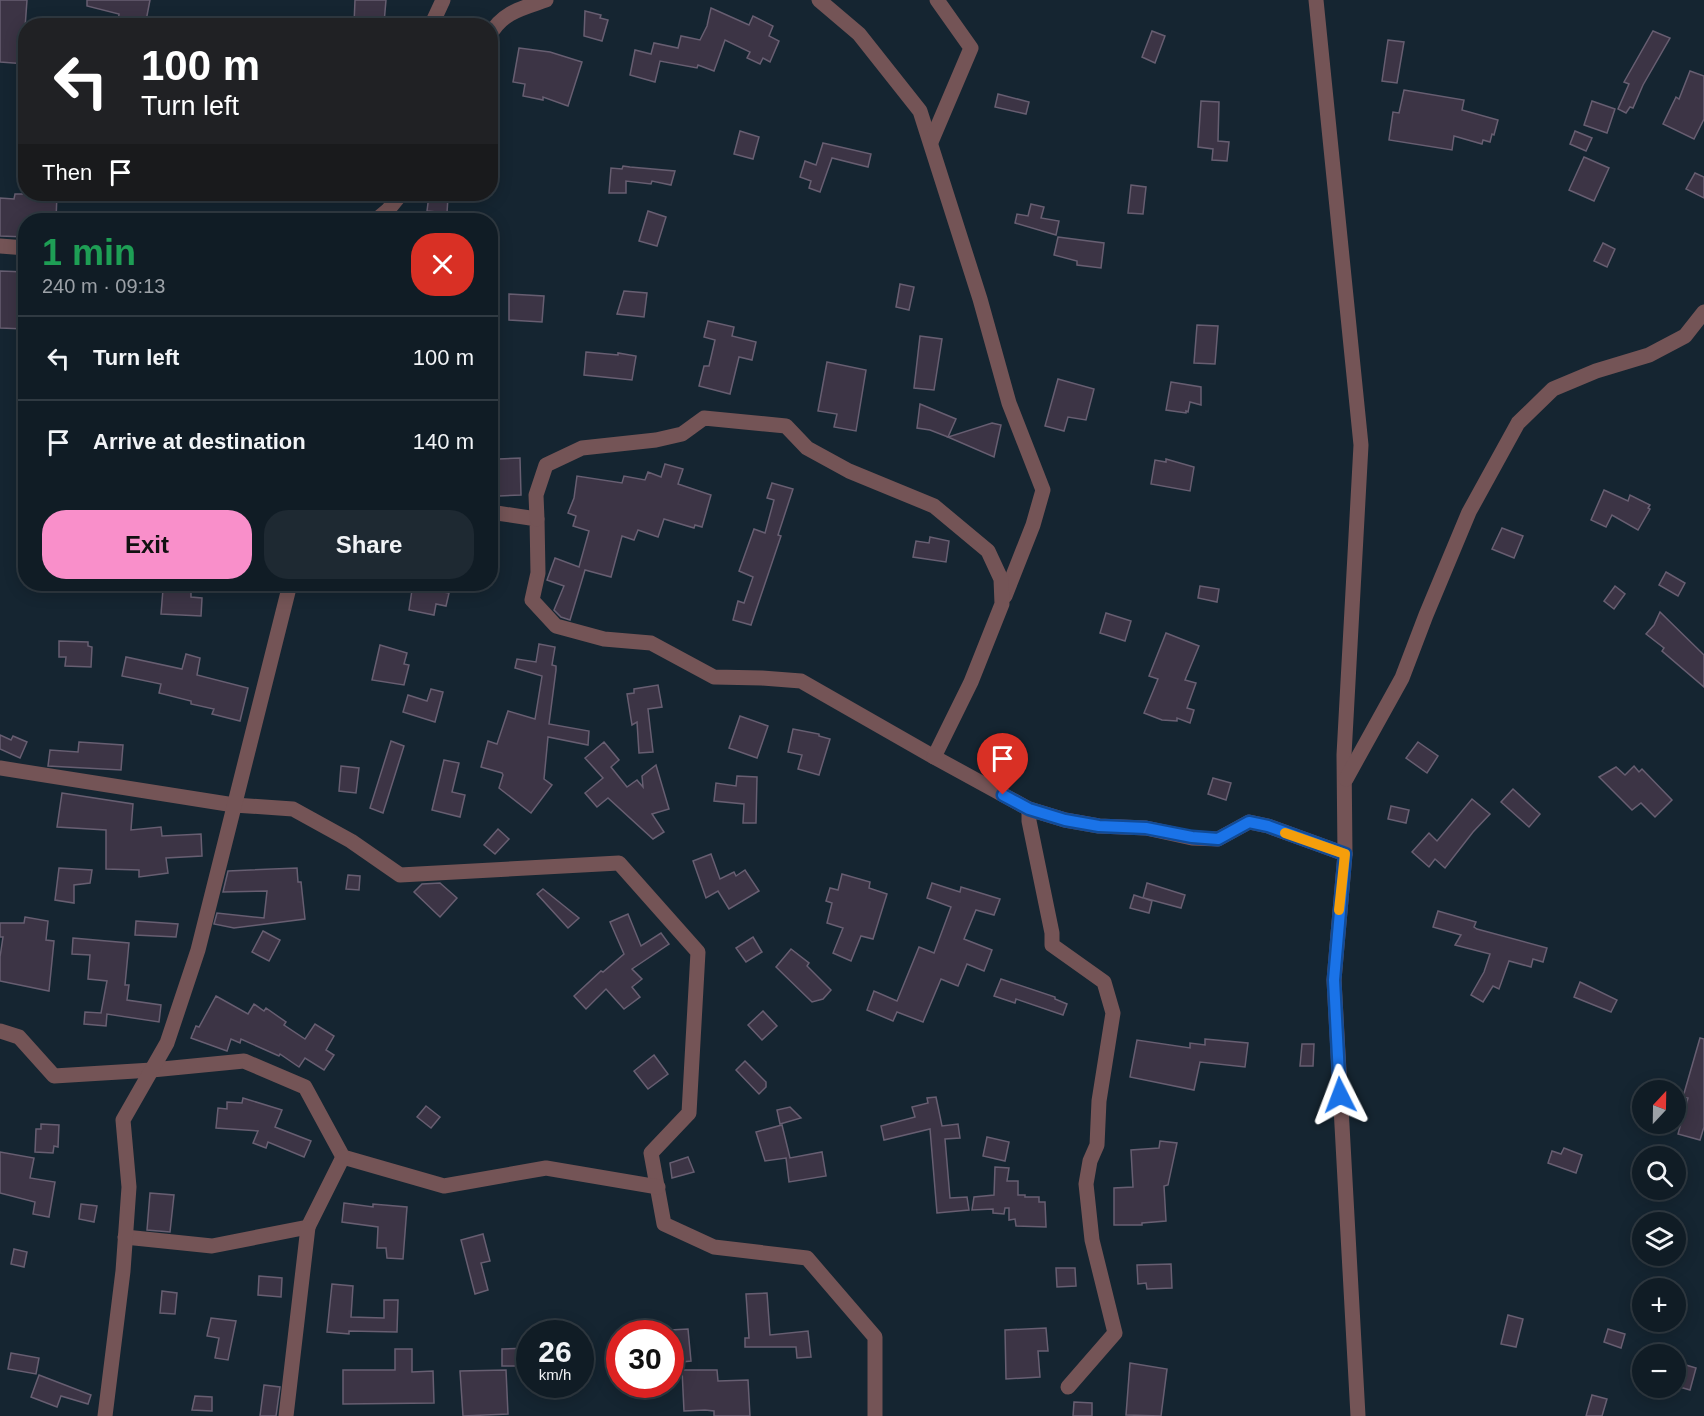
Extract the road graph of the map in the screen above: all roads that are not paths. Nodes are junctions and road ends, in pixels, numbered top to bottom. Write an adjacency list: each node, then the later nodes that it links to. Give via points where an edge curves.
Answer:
1 (443, 0): 6 (street)
2 (546, 0): 7 (street)
3 (819, 0): 8 (street, via 859,34 920,111)
4 (937, 0): 8 (street, via 971,48)
5 (1316, 0): 20 (street, via 1361,445)
6 (435, 18)
7 (498, 22)
8 (931, 141): 17 (street, via 1009,403 1043,490)
9 (395, 201): 10 (street)
10 (384, 213)
11 (0, 246): 12 (street)
12 (18, 247)
13 (1704, 312): 20 (street, via 1685,336 1649,355 1596,370 1553,389 1518,423 1470,512 1402,678)
14 (498, 513): 15 (street)
15 (537, 519): 17 (street, via 536,495 546,465 582,448 682,434 704,418 786,426 807,448 849,471 934,506 974,537 988,551 1001,579); 18 (street, via 538,573 532,600 556,626 604,639 651,643 714,678 801,681)
16 (288, 591): 21 (street)
17 (1002, 604): 18 (street, via 971,682)
18 (934, 757): 22 (street)
19 (0, 768): 21 (street)
20 (1344, 782): 23 (street)
21 (234, 805): 25 (street, via 198,950 167,1043); 27 (street, via 293,809 351,841 400,875 619,863 698,952 689,1113 651,1153)
22 (1029, 809): 23 (street, via 1099,826 1146,828 1218,839 1249,822); 30 (street, via 1052,945 1104,982 1113,1013 1098,1101 1097,1145 1086,1184 1092,1240 1115,1333)
23 (1345, 854): 34 (street, via 1334,980)
24 (0, 1030): 25 (street, via 19,1037 54,1076)
25 (152, 1070): 26 (street, via 244,1061 305,1087); 29 (street, via 123,1120 129,1187)
26 (344, 1157): 27 (street, via 444,1186 546,1168); 28 (street)
27 (658, 1187): 33 (street, via 664,1224 714,1247 807,1258 875,1336)
28 (308, 1227): 29 (street, via 212,1245); 32 (street)
29 (126, 1237): 31 (street)
30 (1068, 1387)
31 (105, 1416)
32 (286, 1416)
33 (875, 1416)
34 (1358, 1416)

